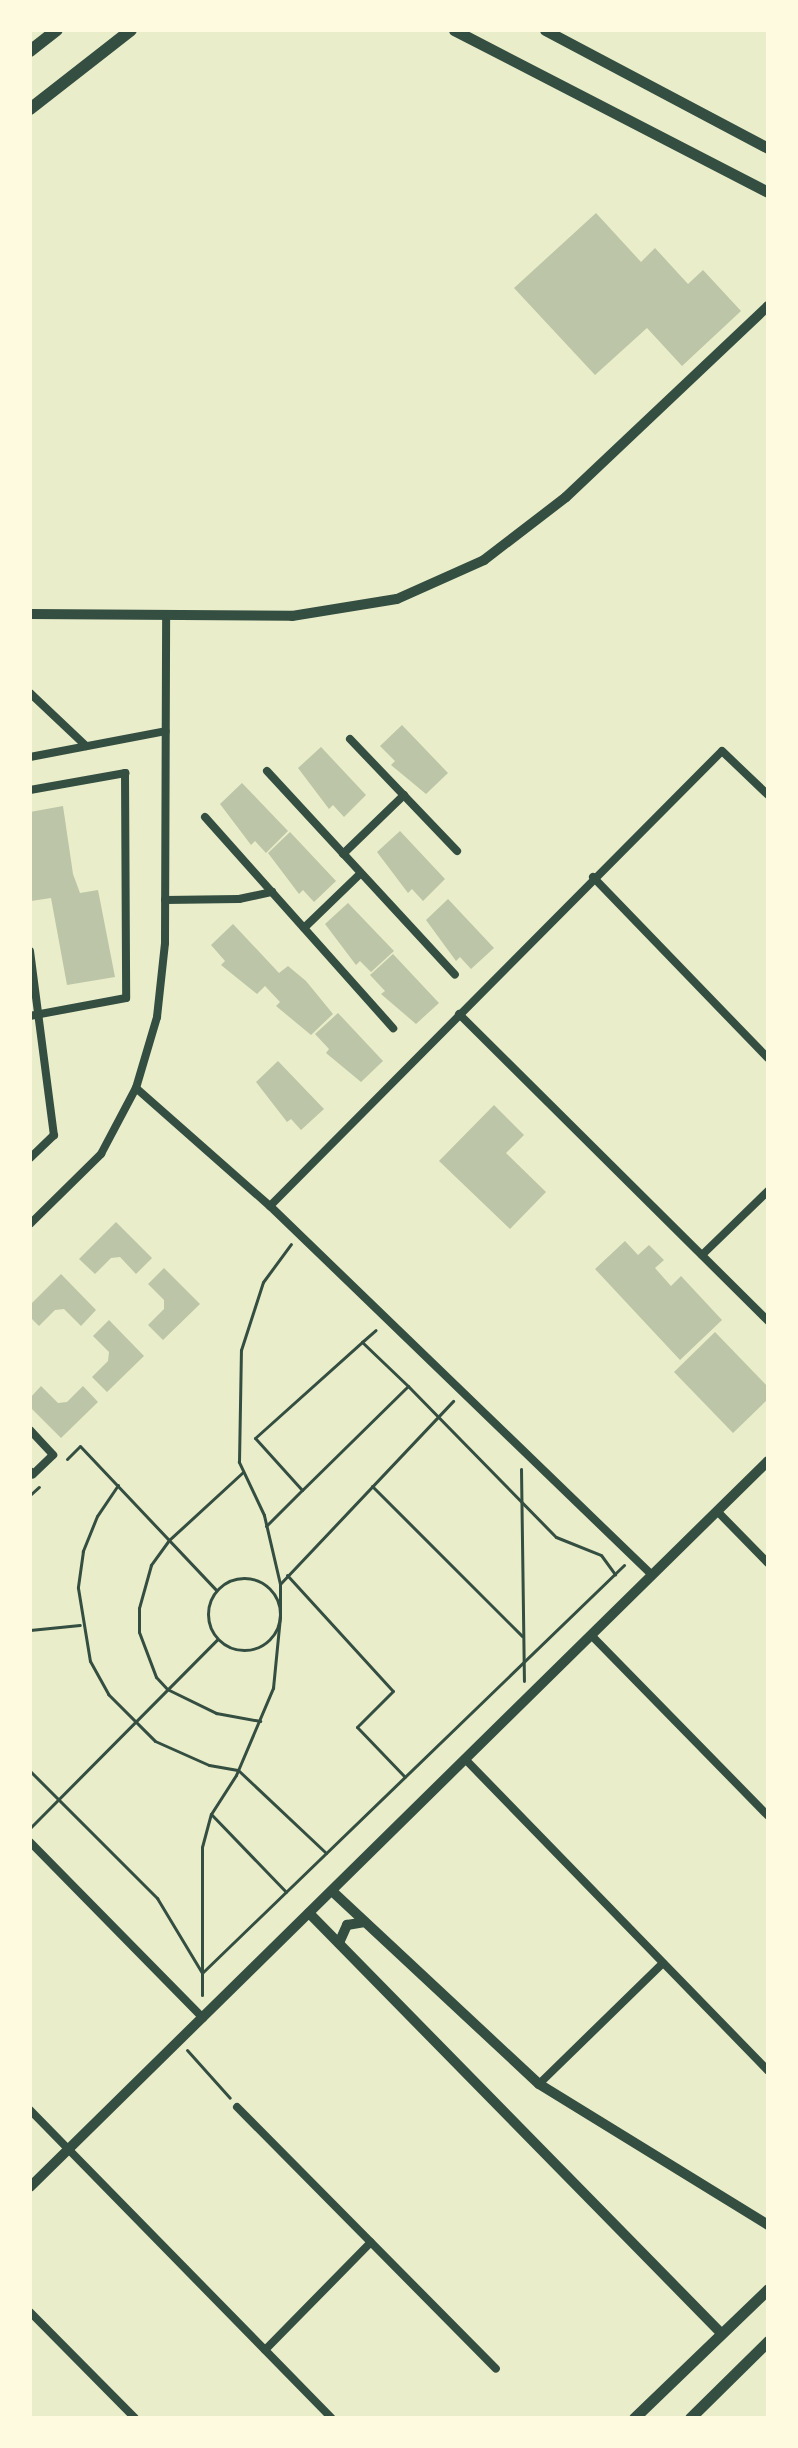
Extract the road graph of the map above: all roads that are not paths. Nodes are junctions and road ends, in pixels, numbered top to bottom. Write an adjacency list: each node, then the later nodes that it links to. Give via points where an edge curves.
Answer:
1 (57, 30): 5 (main road)
2 (131, 30): 6 (main road)
3 (454, 30): 8 (main road)
4 (545, 30): 7 (main road)
5 (30, 51)
6 (30, 109)
7 (768, 148)
8 (768, 192)
9 (768, 306): 11 (street, via 566,497 484,560 397,599 292,616)
10 (30, 614): 11 (street)
11 (166, 616): 13 (street)
12 (30, 693): 15 (street)
13 (166, 731): 15 (street); 27 (street)
14 (350, 739): 19 (street)
15 (86, 746): 16 (street)
16 (30, 757)
17 (267, 771): 23 (street)
18 (30, 790): 32 (street, via 125,773 126,998)
19 (404, 795): 22 (street); 23 (street)
20 (768, 795): 25 (street, via 722,751)
21 (205, 817): 26 (street)
22 (457, 851)
23 (343, 854): 24 (street)
24 (361, 873): 28 (street); 30 (street)
25 (593, 877): 31 (street); 34 (street)
26 (272, 892): 27 (street, via 239,899); 28 (street)
27 (165, 900): 35 (street, via 157,1017)
28 (304, 928): 33 (street)
29 (30, 951): 32 (street)
30 (455, 975)
31 (459, 1014): 38 (street); 40 (street)
32 (34, 1015): 36 (street, via 54,1135)
33 (393, 1028)
34 (768, 1058)
35 (136, 1088): 38 (street); 39 (street, via 101,1154)
36 (30, 1158)
37 (768, 1191): 40 (street)
38 (270, 1206): 47 (street)
39 (30, 1224)
40 (702, 1255): 41 (street)
41 (768, 1321)
42 (30, 1430): 44 (street, via 53,1455 33,1474)
43 (768, 1461): 45 (street)
44 (30, 1471)
45 (717, 1511): 46 (street); 47 (street)
46 (768, 1563)
47 (652, 1575): 48 (street)
48 (591, 1635): 49 (street); 50 (street)
49 (465, 1759): 52 (street); 56 (street)
50 (768, 1816)
51 (30, 1842): 57 (street)
52 (332, 1891): 53 (street); 54 (street)
53 (309, 1913): 55 (street); 57 (street)
54 (365, 1922): 55 (street, via 347,1925); 59 (street)
55 (339, 1943): 68 (street)
56 (662, 1964): 58 (street); 59 (street)
57 (203, 2018): 62 (street)
58 (768, 2071)
59 (539, 2084): 64 (street)
60 (237, 2107): 65 (street)
61 (30, 2110): 62 (street)
62 (68, 2149): 63 (street); 70 (street)
63 (30, 2187)
64 (768, 2225)
65 (371, 2242): 70 (street); 71 (street)
66 (768, 2289): 68 (main road)
67 (30, 2312): 72 (street)
68 (722, 2334): 74 (main road)
69 (768, 2341): 75 (main road)
70 (265, 2350): 73 (street)
71 (496, 2369)
72 (135, 2418)
73 (332, 2418)
74 (634, 2418)
75 (690, 2418)

